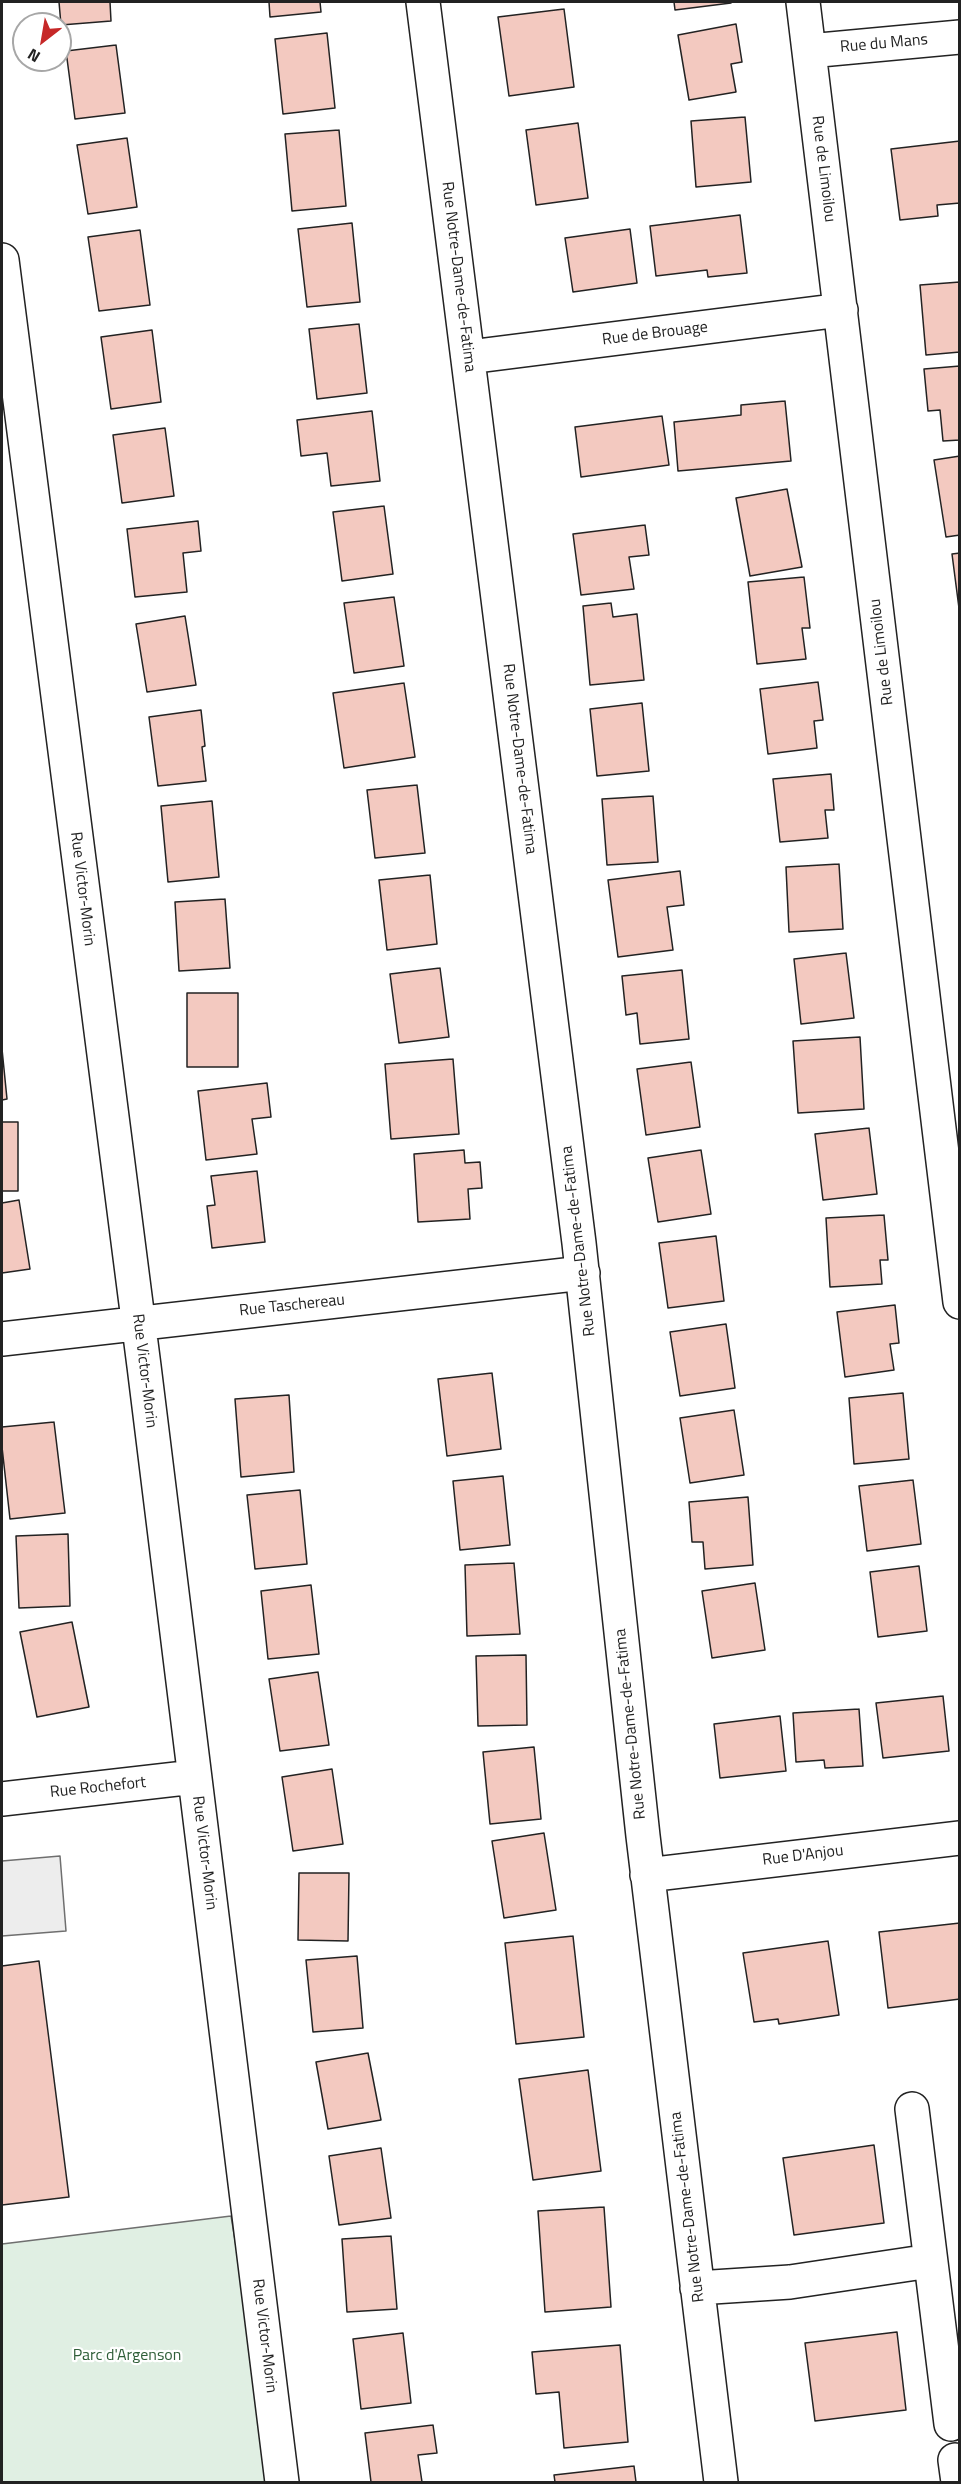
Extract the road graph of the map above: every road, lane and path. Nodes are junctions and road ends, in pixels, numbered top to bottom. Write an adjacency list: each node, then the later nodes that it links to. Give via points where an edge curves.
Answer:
1 (423, 2): 7 (street, Rue Notre-Dame-de-Fatima)
2 (803, 2): 4 (street, Rue de Limoilou)
3 (960, 37): 4 (street, Rue du Mans)
4 (809, 51): 6 (street, Rue de Limoilou)
5 (2, 260): 8 (street, Rue Victor-Morin)
6 (841, 310): 7 (street, Rue de Brouage); 10 (street, Rue de Limoilou)
7 (469, 357): 9 (street, Rue Notre-Dame-de-Fatima)
8 (11, 406): 11 (street, Rue Victor-Morin)
9 (583, 1273): 11 (street, Rue Taschereau); 16 (street, Rue Notre-Dame-de-Fatima)
10 (960, 1302)
11 (138, 1323): 12 (street, Rue Taschereau); 13 (street, Rue Victor-Morin)
12 (2, 1339)
13 (194, 1778): 14 (street, Rue Rochefort); 21 (street, Rue Victor-Morin)
14 (2, 1799)
15 (960, 1838): 16 (street, Rue D'Anjou)
16 (647, 1875): 19 (street, Rue Notre-Dame-de-Fatima)
17 (912, 2109): 18 (street)
18 (930, 2262): 19 (street, via 790,2282); 20 (street)
19 (697, 2288): 22 (street, Rue Notre-Dame-de-Fatima)
20 (951, 2424)
21 (282, 2482)
22 (721, 2482)

